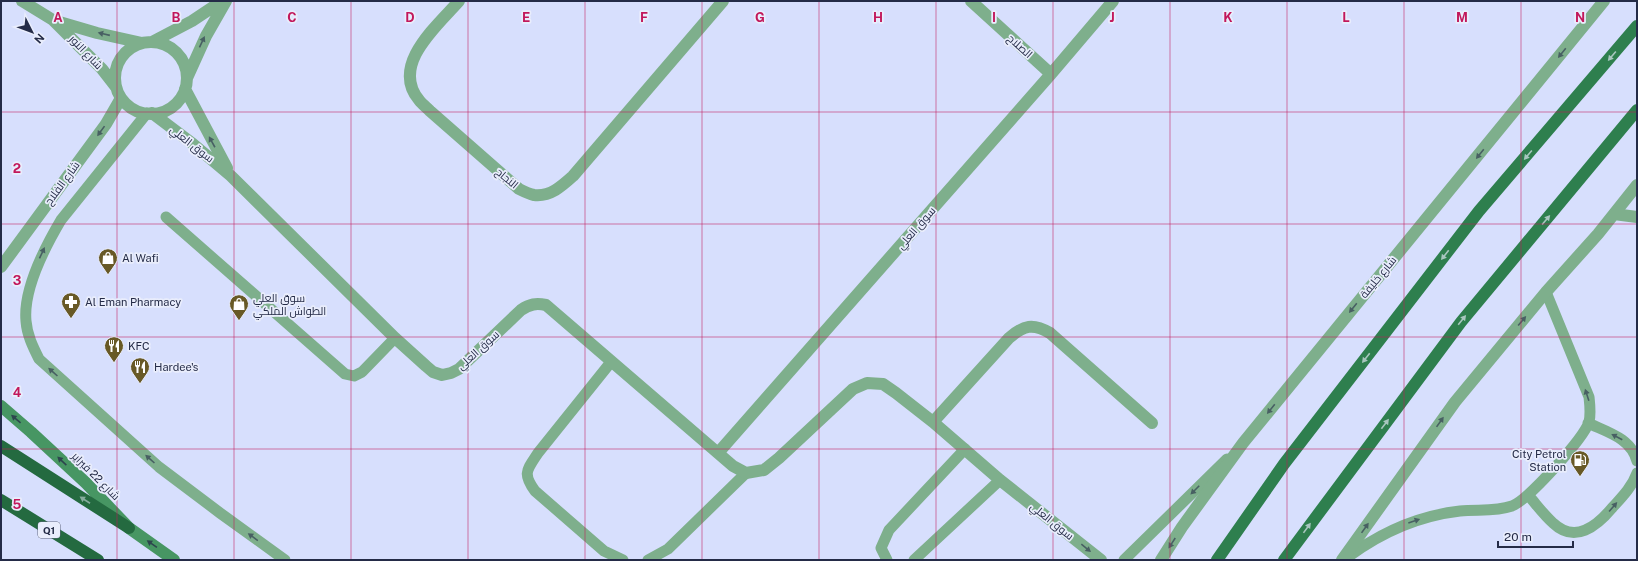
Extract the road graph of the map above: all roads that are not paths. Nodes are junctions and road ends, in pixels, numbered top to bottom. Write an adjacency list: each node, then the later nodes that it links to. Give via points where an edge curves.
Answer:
1 (22, 1): 9 (street, شارع النور)
2 (222, 1): 11 (street, via 192,21)
3 (226, 1): 13 (street, one-way to 3, via 206,36)
4 (459, 1): 5 (street, النجاح, via 414,54 410,70 411,85 418,100 519,189 533,195 549,194 573,176)
5 (723, 1)
6 (971, 1): 12 (street, الصلاح)
7 (1113, 1): 12 (street, سوق العلي)
8 (1604, 1): 30 (street, شارع خليفة, one-way to 30)
9 (53, 20): 11 (street, شارع النور, one-way to 9, via 97,33); 14 (street, شارع النور, via 97,63)
10 (1637, 26): 51 (main road, one-way to 51, via 1480,211 1284,464)
11 (147, 42): 13 (street, via 166,45 177,53 184,65); 14 (street, via 132,47 123,55 115,76)
12 (1051, 74): 33 (street, سوق العلي)
13 (186, 84): 16 (street, via 180,99 172,106 163,111); 17 (street, سوق العلي, one-way to 13)
14 (119, 92): 16 (street, via 128,105 137,111); 22 (street, شارع الفلاح, one-way to 22, via 106,124)
15 (1637, 110): 52 (main road, one-way to 15, via 1461,322)
16 (150, 113): 17 (street, سوق العلي, via 198,147); 43 (lane, one-way to 16, via 159,467 39,359 30,341 26,320 28,299 40,258 61,220)
17 (231, 176): 24 (street, سوق العلي)
18 (1637, 185): 19 (street)
19 (1614, 214): 20 (street); 23 (street)
20 (1637, 217)
21 (166, 218): 24 (lane, via 345,374 354,376 362,372)
22 (1, 267)
23 (1546, 292): 28 (lane, one-way to 23, via 1589,398); 53 (street, one-way to 23, via 1455,402)
24 (395, 338): 25 (street, سوق العلي, via 433,372 442,375 451,373 459,369 521,310 528,305 537,304 546,305 553,310)
25 (611, 362): 33 (street, سوق العلي); 44 (lane, via 538,453 528,468 528,480 535,491 604,551)
26 (1, 406): 40 (main road, شارع 22 فبراير, one-way to 26, via 86,482)
27 (933, 422): 29 (street, via 1009,338 1018,330 1029,326 1040,327 1050,333); 32 (street, سوق العلي); 35 (street, سوق العلي, via 883,384 867,383 853,389 764,470)
28 (1588, 423): 34 (lane, one-way to 28, via 1630,445); 38 (lane, via 1580,437)
29 (1152, 424)
30 (1243, 443): 49 (lane, one-way to 49); 50 (street, شارع خليفة, one-way to 50)
31 (1, 446): 40 (highway, one-way to 31)
32 (964, 449): 37 (street, سوق العلي); 46 (lane, via 889,530 881,548)
33 (718, 453): 35 (street, سوق العلي)
34 (1637, 461)
35 (746, 473): 45 (lane, via 668,549)
36 (1637, 473): 38 (lane, one-way to 36, via 1553,523 1569,531 1578,532 1591,528 1602,520 1634,482)
37 (1000, 480): 47 (lane); 48 (street, سوق العلي, one-way to 48)
38 (1528, 495): 53 (lane, one-way to 38, via 1397,527 1439,514 1503,509)
39 (1, 500): 41 (highway, Q1)
40 (129, 528): 42 (main road, شارع 22 فبراير, one-way to 40)
41 (98, 560)
42 (174, 560)
43 (285, 560)
44 (623, 560)
45 (648, 560)
46 (887, 560)
47 (914, 560)
48 (1101, 560)
49 (1124, 560)
50 (1160, 560)
51 (1216, 560)
52 (1284, 560)
53 (1343, 560)

